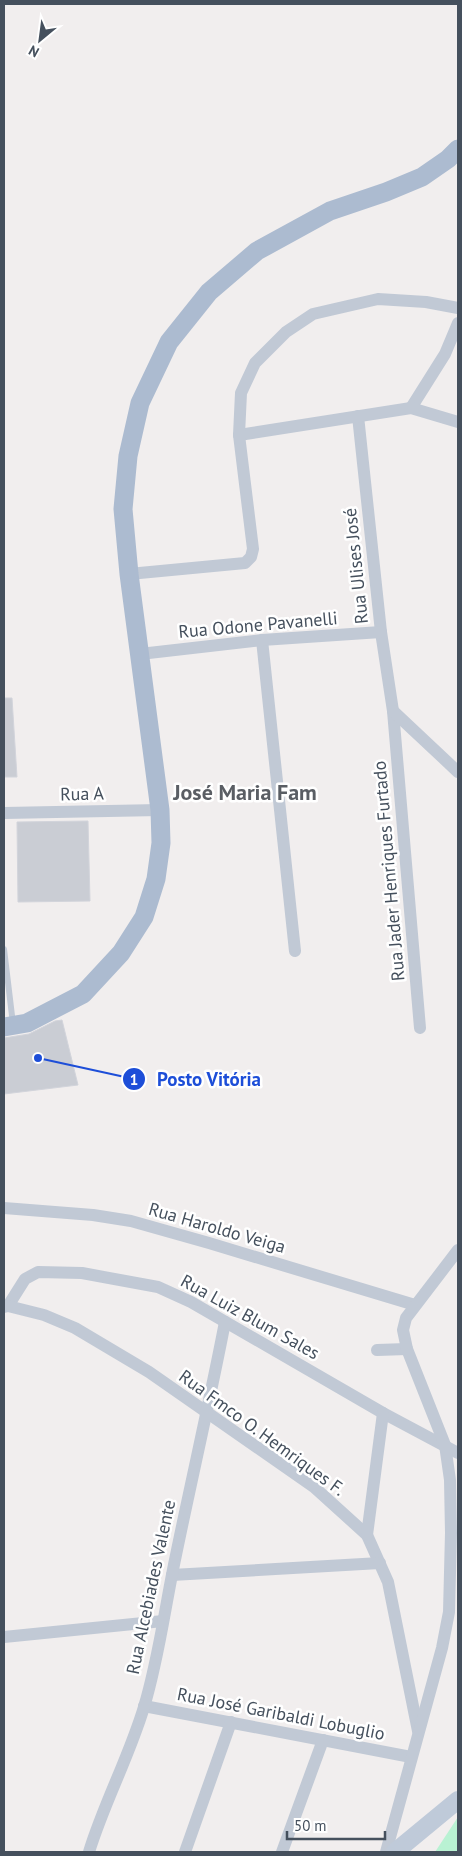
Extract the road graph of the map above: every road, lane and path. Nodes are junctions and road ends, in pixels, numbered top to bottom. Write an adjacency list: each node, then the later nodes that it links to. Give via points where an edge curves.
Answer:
1 (458, 149): 8 (main road, via 422,176 330,211 257,251 209,292 169,342 140,403 128,456 123,509)
2 (458, 308): 7 (street, via 378,299 313,314 286,332 255,363 241,393)
3 (458, 323): 4 (street, via 445,354)
4 (411, 408): 5 (street); 6 (street)
5 (358, 416): 7 (street); 9 (street, Rua Ulises José)
6 (458, 422)
7 (238, 435): 8 (street, via 253,549 251,557 245,563)
8 (129, 574): 11 (main road)
9 (380, 632): 10 (street, Rua Odone Pavanelli); 12 (street, Rua Ulises José)
10 (262, 640): 11 (street, Rua Odone Pavanelli); 17 (street)
11 (140, 654): 14 (main road)
12 (393, 711): 13 (street); 19 (street, Rua Jader Henriques Furtado)
13 (458, 772)
14 (160, 810): 15 (street, Rua A); 18 (main road, via 161,844 156,879 144,917 121,953 84,994 27,1023)
15 (4, 813)
16 (4, 949): 18 (lane)
17 (295, 952)
18 (9, 1026)
19 (420, 1028)
20 (4, 1208): 22 (street, Rua Haroldo Veiga, via 131,1221)
21 (458, 1250): 22 (street)
22 (415, 1305): 25 (street, via 403,1330)
23 (6, 1307): 24 (street, Rua Luiz Blum Sales, via 25,1279 38,1272 82,1273 158,1287); 27 (street, Rua Fmco O. Hemriques F., via 44,1315 75,1328)
24 (225, 1322): 27 (street, Rua Alcebiades Valente); 28 (street, Rua Luiz Blum Sales)
25 (407, 1348): 26 (street); 29 (street)
26 (377, 1350)
27 (208, 1412): 31 (street, Rua Fmco O. Hemriques F., via 314,1487); 33 (street, Rua Alcebiades Valente)
28 (383, 1413): 29 (street, Rua Luiz Blum Sales); 31 (street)
29 (445, 1445): 30 (street, Rua Luiz Blum Sales); 38 (street, via 450,1480 449,1612)
30 (458, 1452)
31 (367, 1535): 32 (street, Rua Fmco O. Hemriques F.)
32 (380, 1563): 33 (street); 38 (street, Rua Fmco O. Hemriques F., via 388,1582)
33 (172, 1575): 34 (street, Rua Alcebiades Valente)
34 (163, 1621): 35 (street); 36 (street, Rua Alcebiades Valente)
35 (4, 1637)
36 (144, 1706): 37 (street, Rua José Garibaldi Lobuglio); 42 (street, Rua Alcebiades Valente)
37 (231, 1722): 39 (street, Rua José Garibaldi Lobuglio); 43 (street)
38 (418, 1731): 40 (street)
39 (323, 1740): 40 (street, Rua José Garibaldi Lobuglio); 44 (street)
40 (412, 1757): 45 (street)
41 (458, 1800): 46 (street)
42 (89, 1852)
43 (184, 1852)
44 (282, 1852)
45 (386, 1852)
46 (395, 1852)

